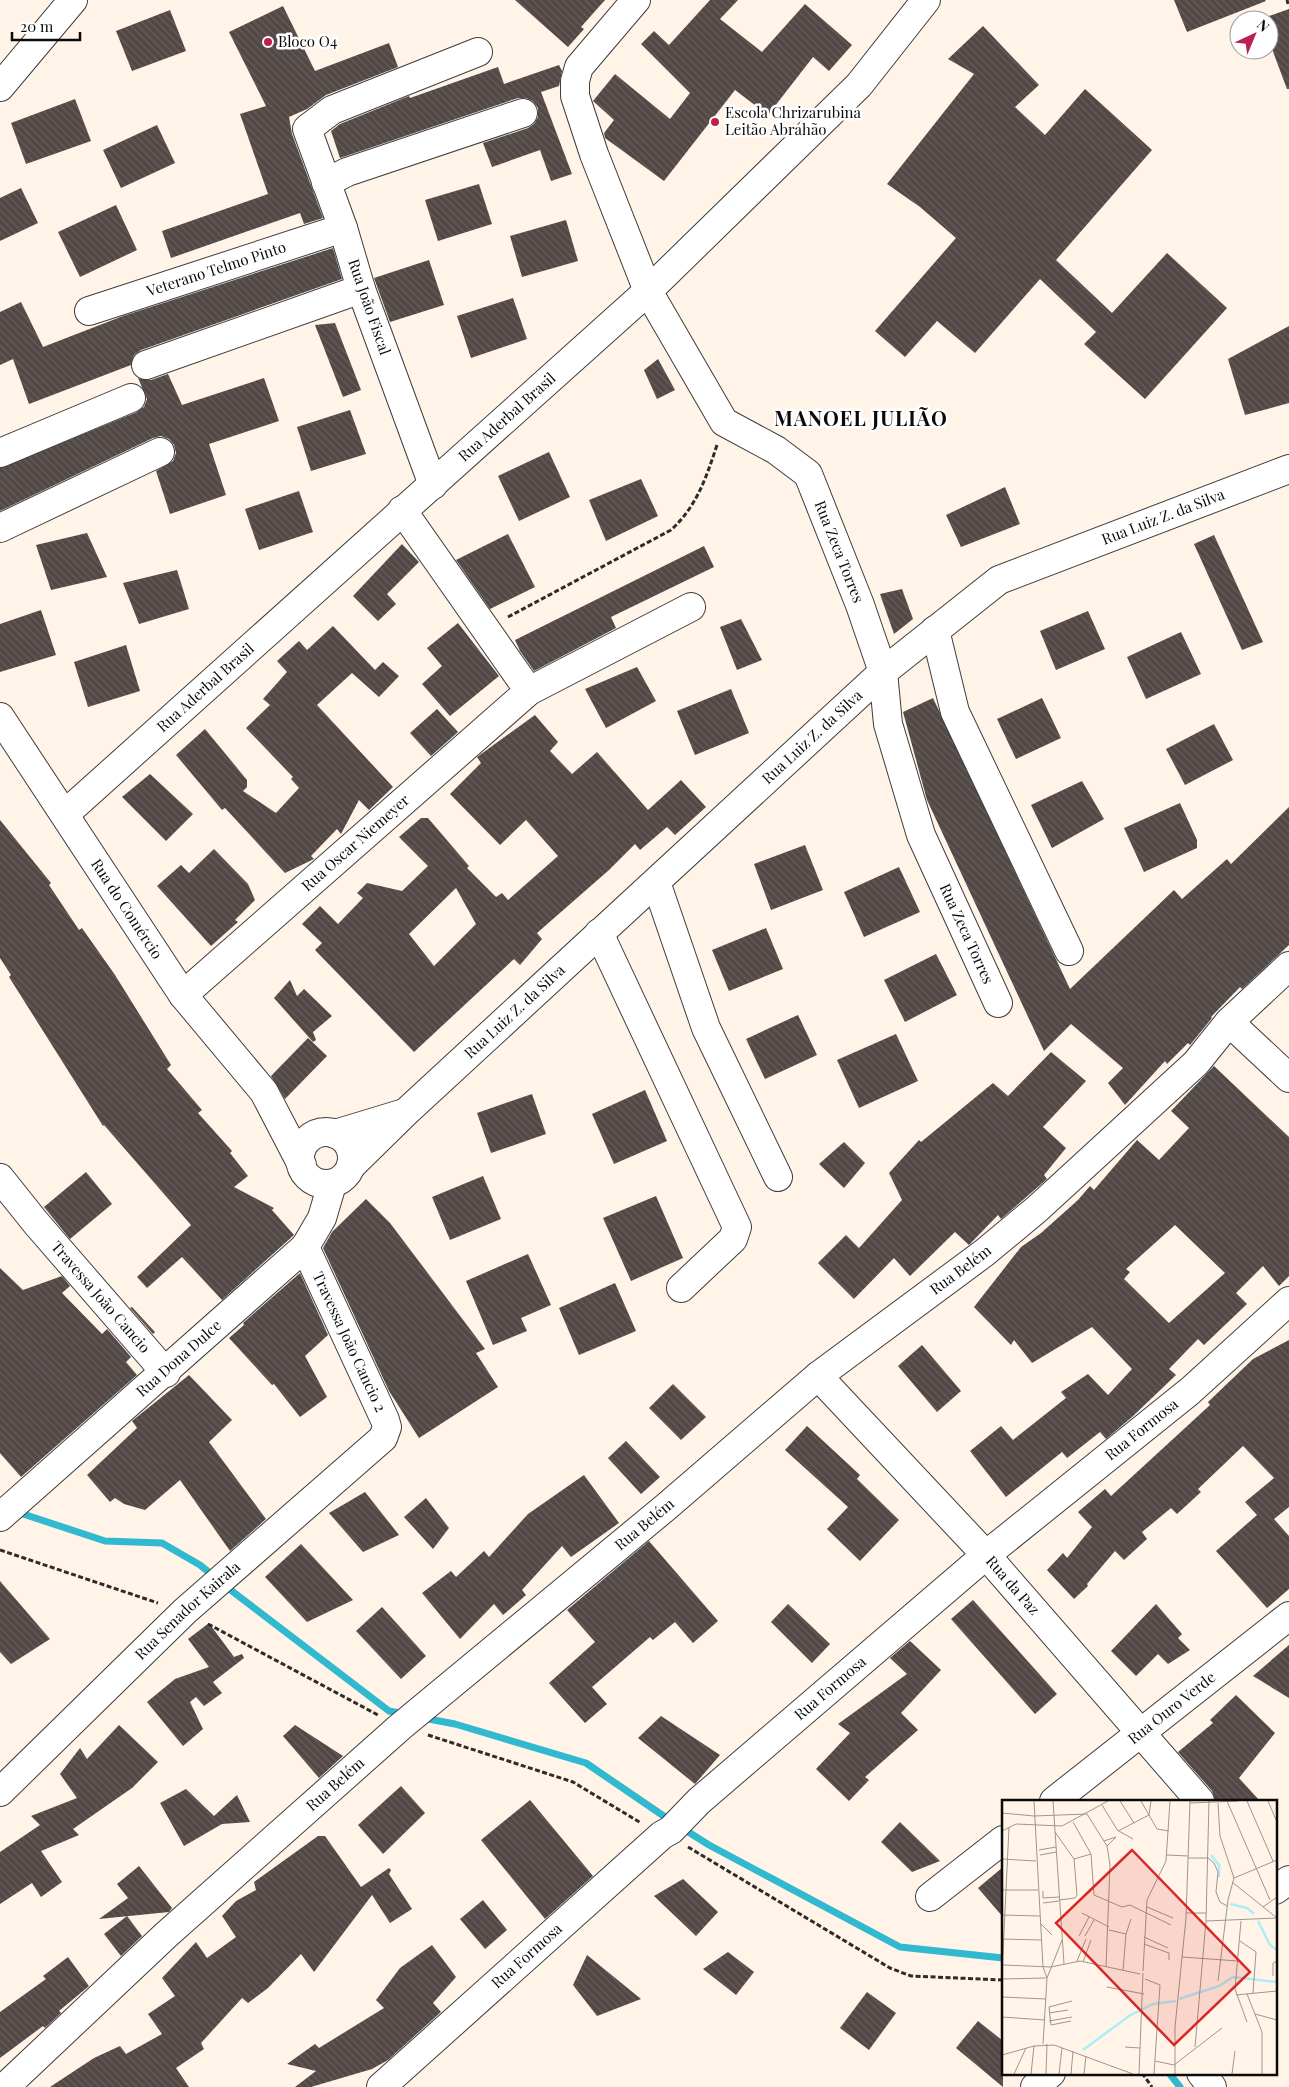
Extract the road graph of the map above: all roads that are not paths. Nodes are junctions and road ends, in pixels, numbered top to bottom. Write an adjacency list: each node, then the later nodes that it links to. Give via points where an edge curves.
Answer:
1 (73, 0): 5 (street)
2 (636, 0): 10 (street, via 579,67 575,96 594,154)
3 (926, 0): 10 (street, Rua Aderbal Brasil, via 859,85)
4 (478, 52): 7 (street, Rua João Fiscal, via 332,110 308,128)
5 (0, 87)
6 (523, 113): 7 (street, via 346,172)
7 (326, 183): 8 (street, Rua João Fiscal)
8 (342, 228): 9 (street, Rua João Fiscal); 11 (street, Veterano Telmo Pinto)
9 (361, 289): 12 (street); 17 (street, Rua João Fiscal)
10 (648, 291): 17 (street, Rua Aderbal Brasil); 22 (street, Rua Zeca Torres, via 724,422 776,450 808,474)
11 (90, 310)
12 (146, 365)
13 (131, 398): 15 (street)
14 (160, 452): 19 (street)
15 (0, 453)
16 (1289, 470): 21 (street, Rua Luiz Z. da Silva, via 999,580)
17 (433, 485): 18 (street, Rua Aderbal Brasil)
18 (402, 510): 23 (street); 25 (street, Rua Aderbal Brasil)
19 (0, 528)
20 (691, 607): 23 (street, Rua Oscar Niemeyer)
21 (935, 630): 22 (street, Rua Luiz Z. da Silva); 28 (street, via 955,712)
22 (884, 672): 26 (street, Rua Luiz Z. da Silva); 31 (street, Rua Zeca Torres, via 888,724 921,835)
23 (529, 691): 30 (street, Rua Oscar Niemeyer)
24 (0, 717): 25 (street, Rua do Comércio)
25 (65, 814): 30 (street, Rua do Comércio)
26 (656, 882): 27 (street, Rua Luiz Z. da Silva); 39 (street, via 706,1028)
27 (599, 933): 35 (street, Rua Luiz Z. da Silva); 42 (street, via 737,1227 733,1239)
28 (1069, 951)
29 (1289, 966): 32 (street, Rua Belém)
30 (184, 995): 34 (street, Rua do Comércio)
31 (998, 1003)
32 (1229, 1022): 33 (street); 45 (street, Rua Belém, via 1196,1063 1038,1209 984,1254)
33 (1289, 1078)
34 (264, 1092): 36 (street, Rua do Comércio); 37 (street, Rua do Comércio)
35 (405, 1112): 36 (street, Rua Luiz Z. da Silva); 38 (street, Rua Luiz Z. da Silva)
36 (326, 1134): 37 (street, via 306,1143 302,1150); 38 (street, via 342,1138 351,1150)
37 (302, 1165): 38 (street, via 305,1173 317,1182)
38 (342, 1175): 41 (street, Rua Dona Dulce)
39 (778, 1177)
40 (0, 1178): 44 (street, Travessa João Cancio)
41 (305, 1248): 44 (street, Rua Dona Dulce); 46 (street, Travessa João Cancio 2, via 385,1420 387,1427)
42 (681, 1288)
43 (1289, 1301): 48 (street, Rua Formosa, via 1190,1391)
44 (166, 1373): 47 (street, Rua Dona Dulce)
45 (818, 1376): 48 (street, Rua da Paz); 58 (street, Rua Belém, via 400,1727 166,1935)
46 (383, 1438): 51 (street, Rua Senador Kairala, via 194,1604)
47 (0, 1517)
48 (986, 1555): 50 (street, Rua da Paz); 59 (street, Rua Formosa, via 700,1801)
49 (1289, 1616): 50 (street, Rua Ouro Verde)
50 (1142, 1732): 52 (street, Rua Ouro Verde); 53 (street, Rua da Paz)
51 (0, 1792)
52 (1055, 1800)
53 (1199, 1800)
54 (1002, 1841): 55 (street)
55 (930, 1897)
56 (1050, 2074): 60 (street)
57 (1202, 2074): 61 (street)
58 (5, 2087)
59 (381, 2087)
60 (1035, 2087)
61 (1212, 2087)

